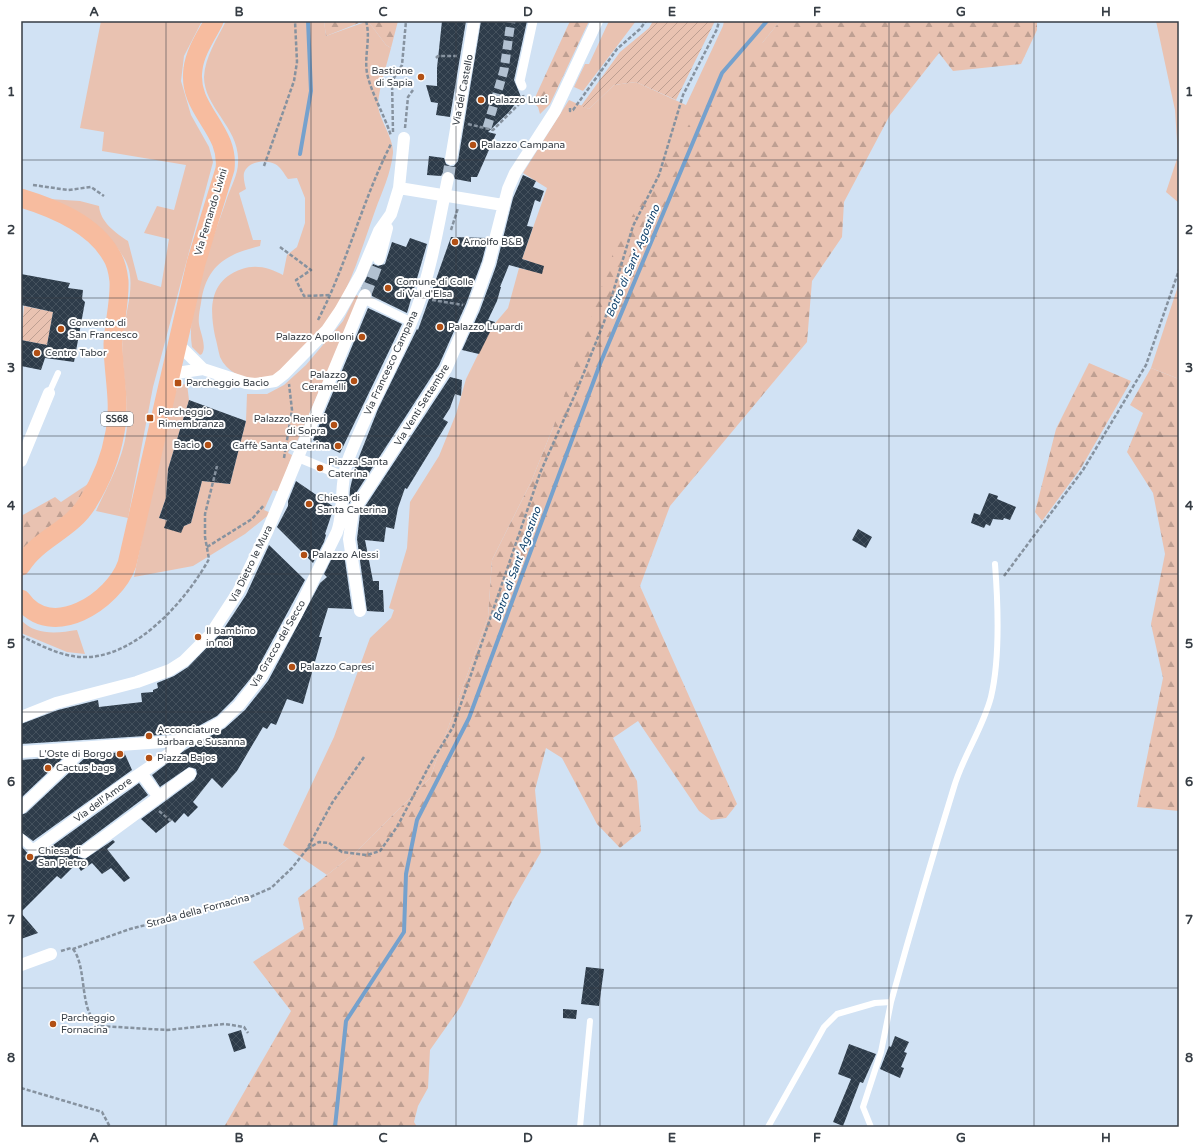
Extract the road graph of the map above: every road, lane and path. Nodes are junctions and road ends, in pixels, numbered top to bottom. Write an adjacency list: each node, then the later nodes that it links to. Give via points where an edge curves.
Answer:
1 (214, 21): 38 (main road, Via Fernando Livini, via 196,55 192,80 200,107 223,142 226,164 199,251)
2 (295, 21): 18 (path, via 294,81)
3 (366, 21): 16 (path, via 368,29 365,60 368,76 387,121)
4 (406, 21): 16 (path, via 402,65 392,81)
5 (474, 21): 10 (street, Via del Castello)
6 (533, 21): 12 (street, via 520,81)
7 (597, 21): 13 (street, Via Venti Settembre)
8 (646, 21): 13 (path, via 618,49 572,110 570,108 575,93)
9 (719, 21): 69 (path, via 683,95 659,175 633,226 604,322 540,473 453,727 396,827 380,850 367,855 342,852 329,842 319,842)
10 (469, 56): 11 (path); 15 (street, Via del Castello)
11 (436, 58)
12 (522, 86): 15 (path, via 524,100 493,130)
13 (566, 89): 23 (street, Via Venti Settembre, via 555,111 515,173)
14 (412, 90): 16 (path)
15 (457, 121): 17 (street, Via del Castello)
16 (398, 139): 20 (street); 32 (path, via 373,182)
17 (451, 159)
18 (264, 166)
19 (448, 178): 34 (street, Via Francesco Campana)
20 (398, 188): 23 (street); 26 (street)
21 (25, 191): 22 (path, via 91,187); 28 (main road, SS68, via 70,217)
22 (104, 196)
23 (503, 205): 35 (street, Via Venti Settembre, via 493,249)
24 (21, 209): 28 (main road, SS68, via 55,221)
25 (465, 209): 27 (path, via 458,208)
26 (391, 214): 30 (street); 42 (street, via 379,231 361,274 340,311 327,330)
27 (451, 231)
28 (101, 243): 54 (main road, SS68, via 112,256 119,280 114,336 117,418 113,442 100,478 82,512 34,551)
29 (280, 247): 32 (path, via 311,270 296,280 304,296)
30 (379, 259)
31 (1179, 270): 55 (path, via 1146,365 1125,402 1083,470)
32 (331, 295): 37 (path)
33 (365, 297): 36 (street); 44 (street, Via Dietro le Mura)
34 (420, 298): 35 (path); 36 (street, Via Francesco Campana)
35 (473, 307): 50 (street, Via Venti Settembre, via 439,381)
36 (411, 322): 48 (street, Via Francesco Campana, via 358,436)
37 (314, 327)
38 (177, 342): 39 (street); 41 (main road, Via Fernando Livini)
39 (203, 369): 41 (street); 42 (street, via 251,384 275,381)
40 (58, 373): 43 (lane)
41 (170, 374): 56 (main road, via 133,542 120,579 100,600 64,617 54,618 36,613)
42 (284, 374): 45 (path, via 291,388 292,410)
43 (49, 393): 46 (street)
44 (297, 457): 48 (street); 59 (street, Via Dietro le Mura, via 280,503 247,575 224,615 201,645 178,666 147,679 56,703)
45 (283, 460)
46 (21, 461)
47 (217, 466): 52 (path, via 206,514)
48 (343, 476): 51 (street, Via Francesco Campana)
49 (267, 500): 52 (path, via 252,519)
50 (354, 510): 51 (street, Via Venti Settembre); 57 (street, via 349,539)
51 (340, 524): 60 (street, Via Gracco del Secco, via 327,554 256,685 221,722)
52 (207, 547): 58 (path, via 209,560 187,593 154,626 125,646 98,655 81,657 61,653)
53 (995, 564): 55 (lane)
54 (21, 566)
55 (997, 586): 74 (lane, via 996,652 991,697 955,782)
56 (21, 599)
57 (360, 611)
58 (21, 636)
59 (21, 717)
60 (185, 740): 61 (street, Via Gracco del Secco); 64 (street, Via dell'Amore)
61 (83, 749): 62 (street, Via Gracco del Secco); 67 (street)
62 (23, 754)
63 (364, 757): 69 (path, Strada della Fornacina, via 332,803)
64 (141, 773): 66 (street); 70 (street, Via dell'Amore)
65 (190, 774): 66 (street)
66 (158, 796): 71 (street)
67 (21, 808)
68 (21, 838): 70 (street, Via dell'Amore)
69 (307, 849): 76 (path, Strada della Fornacina, via 271,888 256,895 203,912 130,929 73,949 78,957 88,1009 94,1022 100,1026 167,1030 226,1024 244,1027)
70 (34, 850)
71 (84, 852)
72 (51, 954): 73 (street)
73 (21, 965)
74 (891, 1002): 80 (lane, via 875,1003 837,1014 824,1027); 81 (lane, via 881,1052 863,1107)
75 (590, 1021): 79 (lane)
76 (248, 1033)
77 (21, 1088): 78 (path, via 102,1112)
78 (110, 1127)
79 (580, 1127)
80 (768, 1127)
81 (871, 1127)

